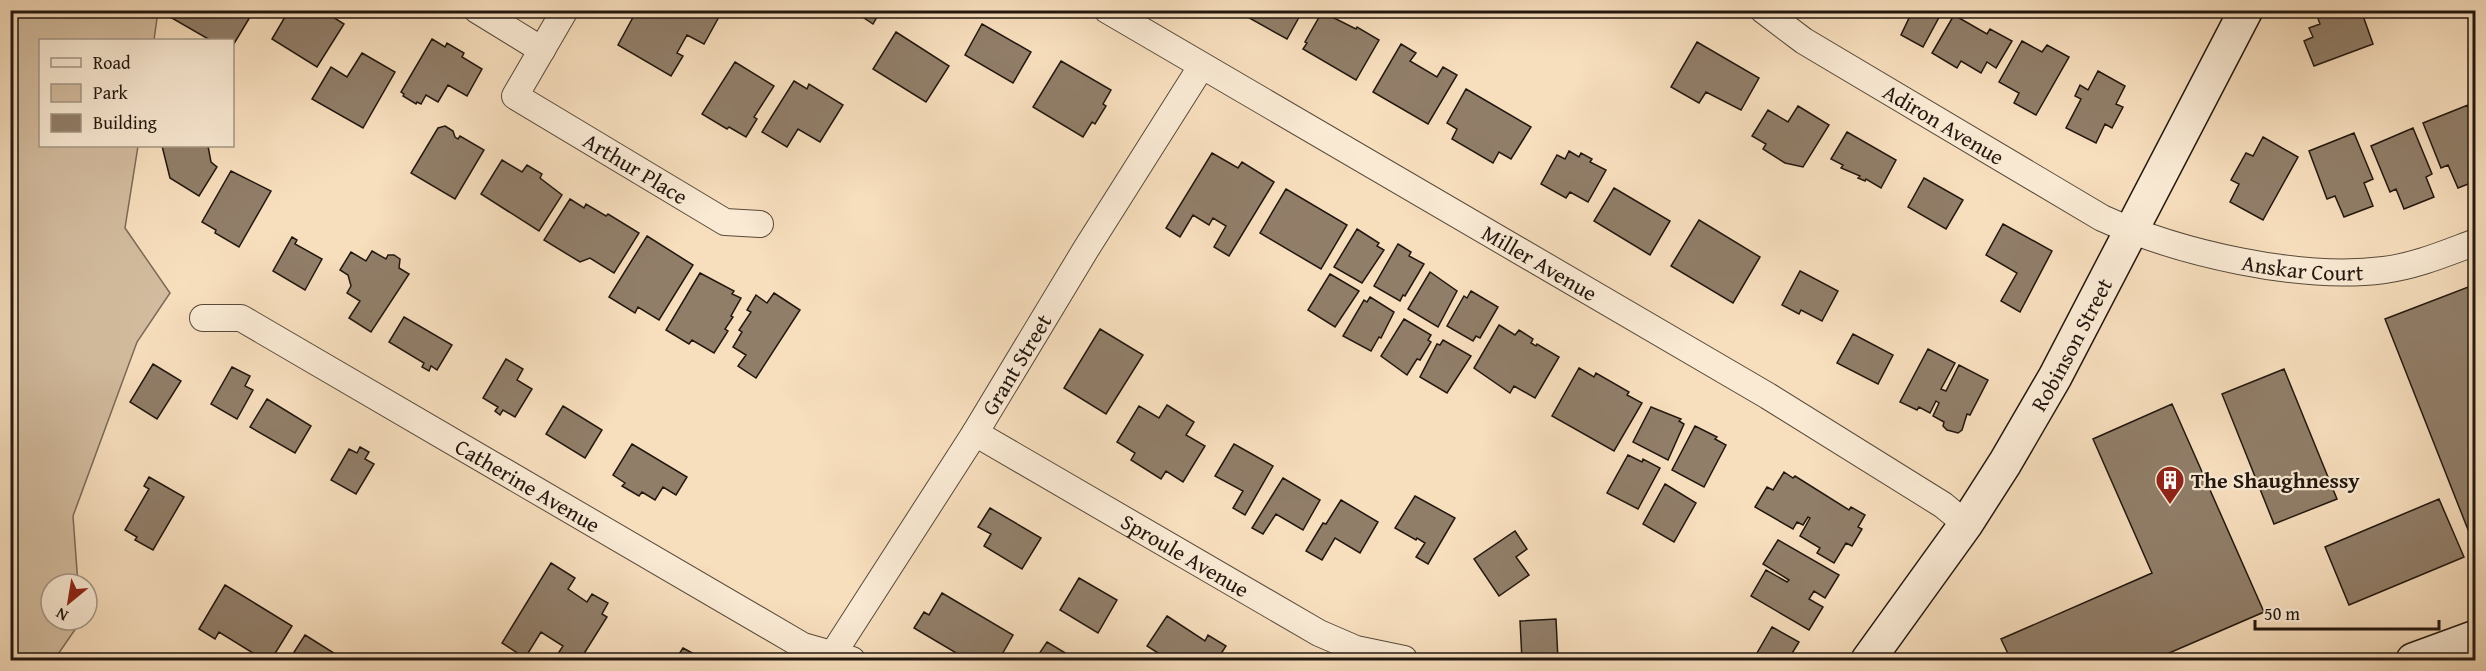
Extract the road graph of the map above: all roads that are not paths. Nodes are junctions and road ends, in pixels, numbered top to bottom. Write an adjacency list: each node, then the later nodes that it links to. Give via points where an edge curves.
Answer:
1 (477, 10): 6 (street)
2 (566, 10): 6 (street)
3 (1107, 10): 7 (street, Miller Avenue)
4 (1763, 10): 9 (street, Adiron Avenue, via 1803,41)
5 (2246, 10): 9 (street, Robinson Street)
6 (542, 50): 8 (street, Arthur Place, via 515,96 725,222)
7 (1201, 67): 12 (street, Grant Street); 13 (street, Miller Avenue, via 1768,396 1943,505)
8 (760, 224)
9 (2130, 231): 10 (street, Anskar Court, via 2174,246 2238,260 2326,272 2364,272 2415,264); 13 (street, Robinson Street, via 2055,377)
10 (2475, 242)
11 (203, 318): 15 (street, Catherine Avenue, via 241,318 803,646)
12 (975, 433): 15 (street, Grant Street); 16 (street, Sproule Avenue, via 1319,633 1356,649)
13 (1966, 524): 17 (street, Robinson Street)
14 (2475, 637): 18 (street)
15 (838, 659)
16 (1404, 659)
17 (1868, 660)
18 (2413, 660)

